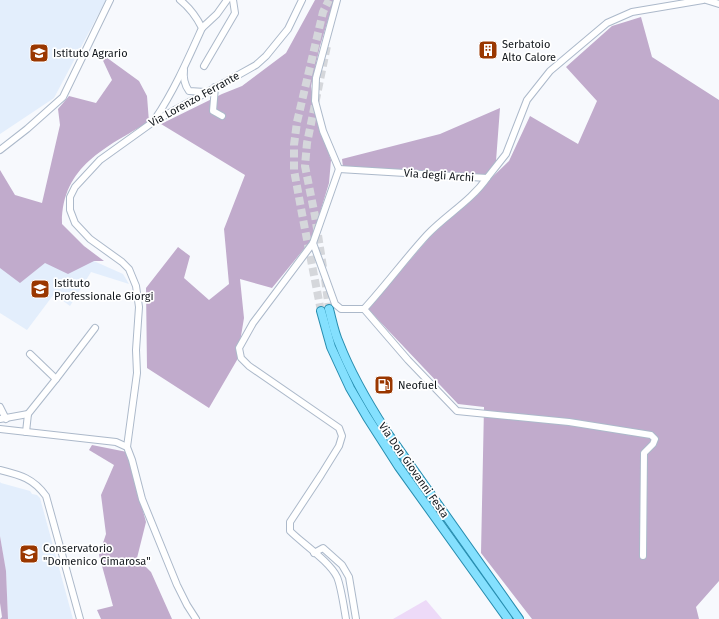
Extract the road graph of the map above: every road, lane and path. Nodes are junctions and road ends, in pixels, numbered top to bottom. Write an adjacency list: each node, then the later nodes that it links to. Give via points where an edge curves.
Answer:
1 (110, 0): 16 (street, via 63,97)
2 (180, 0): 9 (street, via 195,15)
3 (227, 0): 9 (street)
4 (233, 0): 11 (street, via 235,13)
5 (302, 0): 12 (street, Via Lorenzo Ferrante, via 288,29 266,56)
6 (337, 0): 17 (street, via 316,78 315,100 323,131)
7 (705, 0): 8 (street); 18 (street, Via degli Archi, via 632,12 607,23 550,72 527,100 506,154)
8 (719, 4)
9 (202, 28): 10 (street)
10 (184, 66): 13 (street, via 183,76 189,91); 15 (street)
11 (204, 66)
12 (215, 87): 13 (street, Via Lorenzo Ferrante); 14 (street, via 213,111)
13 (205, 92): 15 (street, Via Lorenzo Ferrante)
14 (222, 116)
15 (153, 122): 29 (street, Via Lorenzo Ferrante, via 100,160 75,187 70,197 70,210 75,223 90,240 129,269 136,286 139,307 137,374)
16 (0, 150)
17 (339, 169): 18 (street, Via degli Archi); 19 (street)
18 (487, 178): 20 (street, via 479,190 427,235)
19 (313, 243): 20 (street, via 335,304 342,308); 31 (street, via 253,323 239,348 241,358 249,366 339,428 342,436 339,446 290,522 290,531)
20 (364, 309): 32 (street, via 457,411 569,422 651,435 655,439 644,453)
21 (95, 328): 23 (street)
22 (30, 354): 23 (street)
23 (56, 379): 25 (street)
24 (0, 407): 26 (street)
25 (28, 414): 26 (street); 28 (street)
26 (3, 419)
27 (0, 429): 28 (street)
28 (26, 432): 29 (street, via 116,442)
29 (127, 447): 34 (street, via 142,499 177,585)
30 (0, 470): 33 (street, via 33,481 46,496)
31 (314, 553): 35 (street, via 326,562 337,576); 36 (street, via 323,548 342,565 349,577)
32 (643, 556)
33 (80, 619)
34 (196, 619)
35 (346, 619)
36 (356, 619)
37 (508, 619): 38 (main road, Via Don Giovanni Festa, via 399,467 363,411 331,347 325,310 360,388 374,412)
38 (519, 619)

